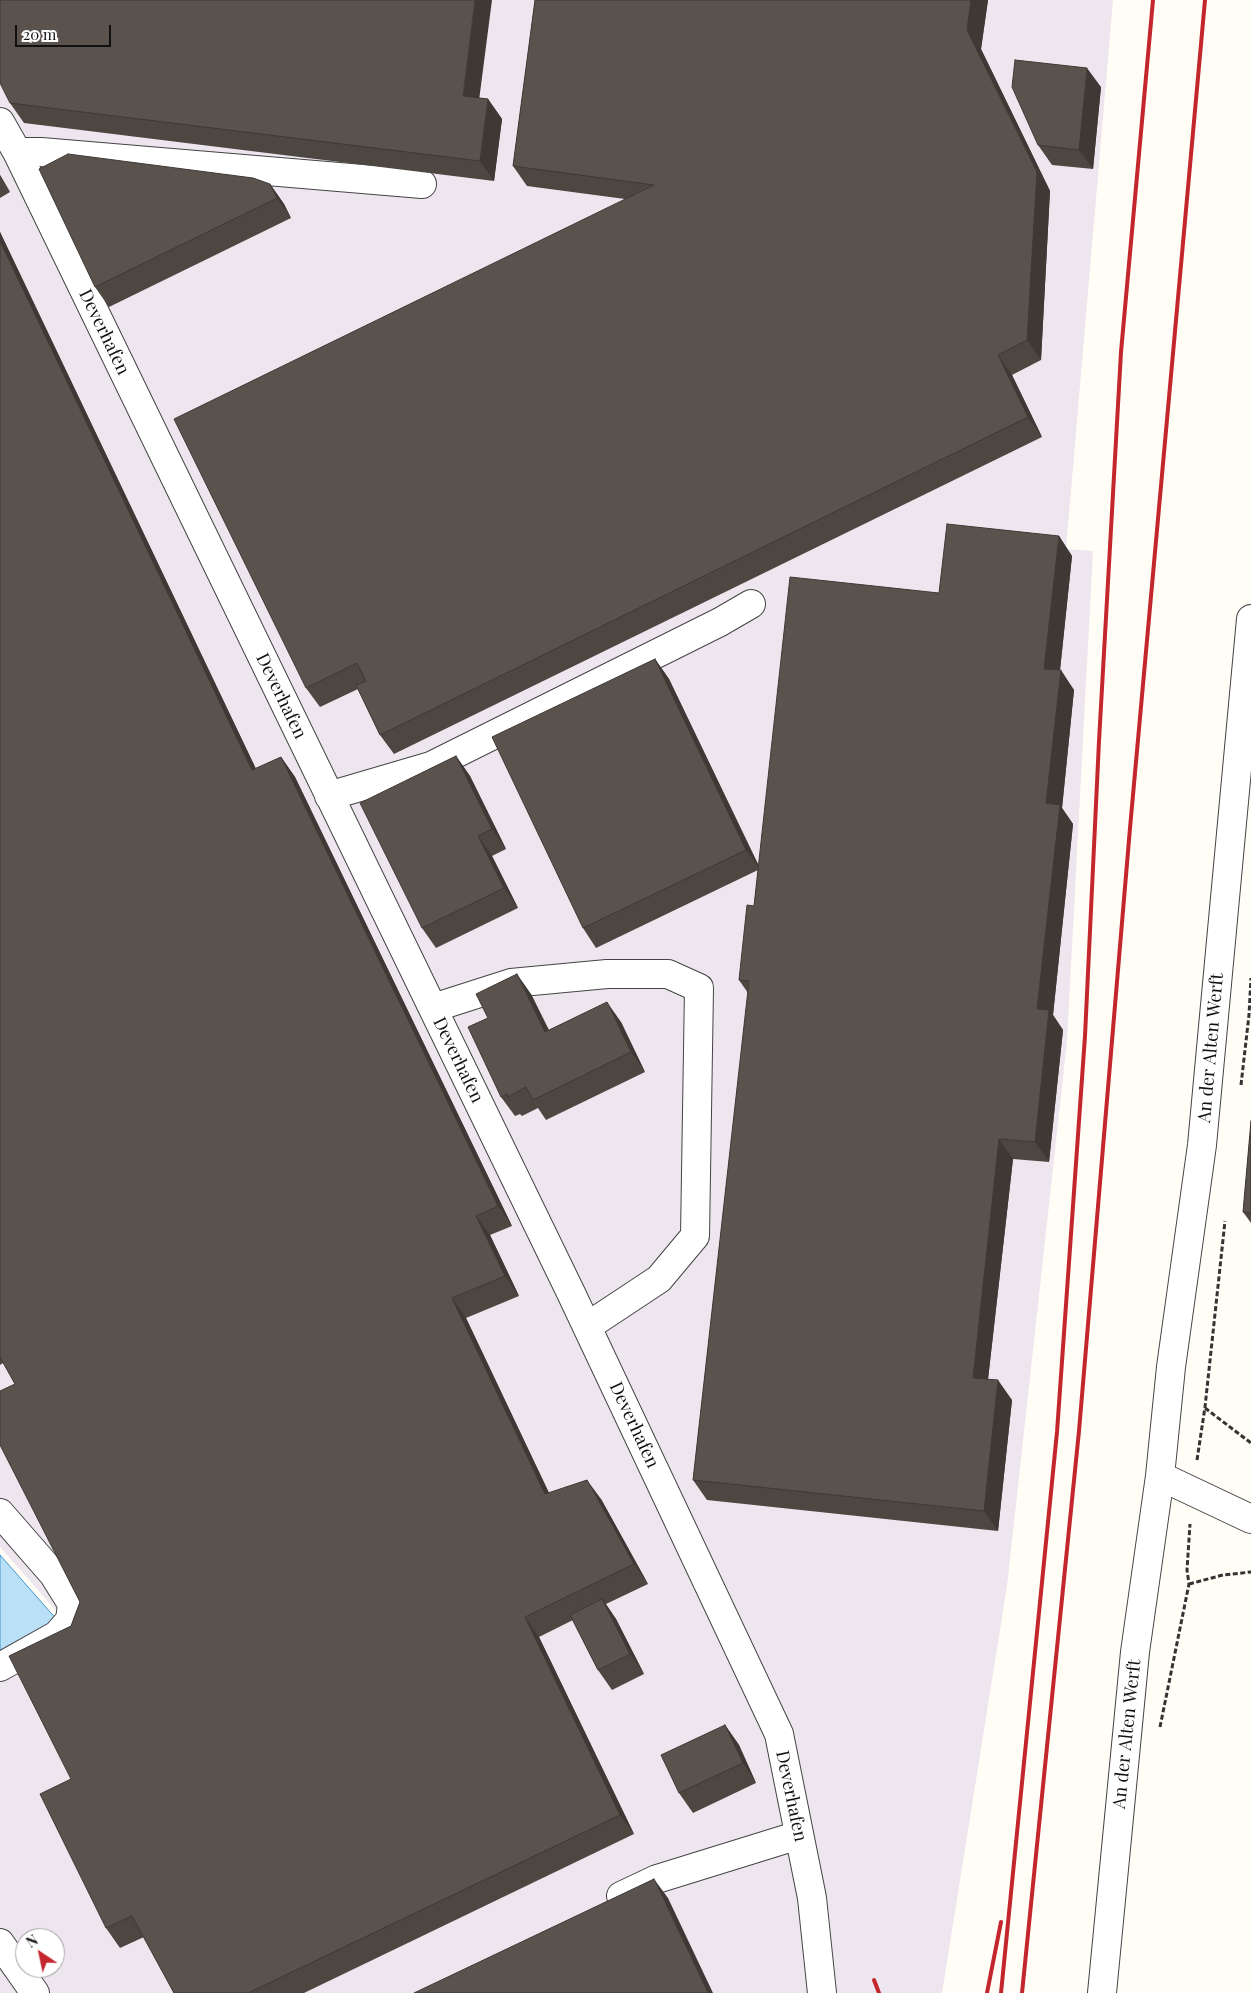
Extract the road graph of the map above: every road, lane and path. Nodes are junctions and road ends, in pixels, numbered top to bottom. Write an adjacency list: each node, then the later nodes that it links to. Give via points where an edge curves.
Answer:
1 (0, 122): 2 (street, Deverhafen)
2 (17, 152): 3 (street); 6 (street, Deverhafen)
3 (422, 184)
4 (752, 604): 6 (street, via 430,766)
5 (1251, 619): 10 (street, An der Alten Werft, via 1202,1145 1171,1367)
6 (329, 796): 7 (street, Deverhafen)
7 (432, 1008): 8 (street, Deverhafen); 8 (street, via 511,983 607,974 668,974 699,988 695,1236 659,1279)
8 (588, 1326): 18 (street, Deverhafen, via 778,1734)
9 (1251, 1443): 11 (path, via 1205,1407)
10 (1160, 1476): 11 (street); 23 (street, An der Alten Werft, via 1135,1652)
11 (1193, 1491): 13 (street); 15 (path, via 1187,1570)
12 (0, 1512): 16 (street, via 54,1575 72,1604 70,1620 57,1635)
13 (1251, 1519)
14 (1251, 1572): 15 (path)
15 (1189, 1584): 17 (path)
16 (0, 1668)
17 (1160, 1730)
18 (800, 1835): 19 (street, via 657,1879); 22 (street, Deverhafen, via 812,1898)
19 (595, 1908)
20 (0, 1943): 21 (street)
21 (35, 1993)
22 (822, 1993)
23 (1102, 1993)

